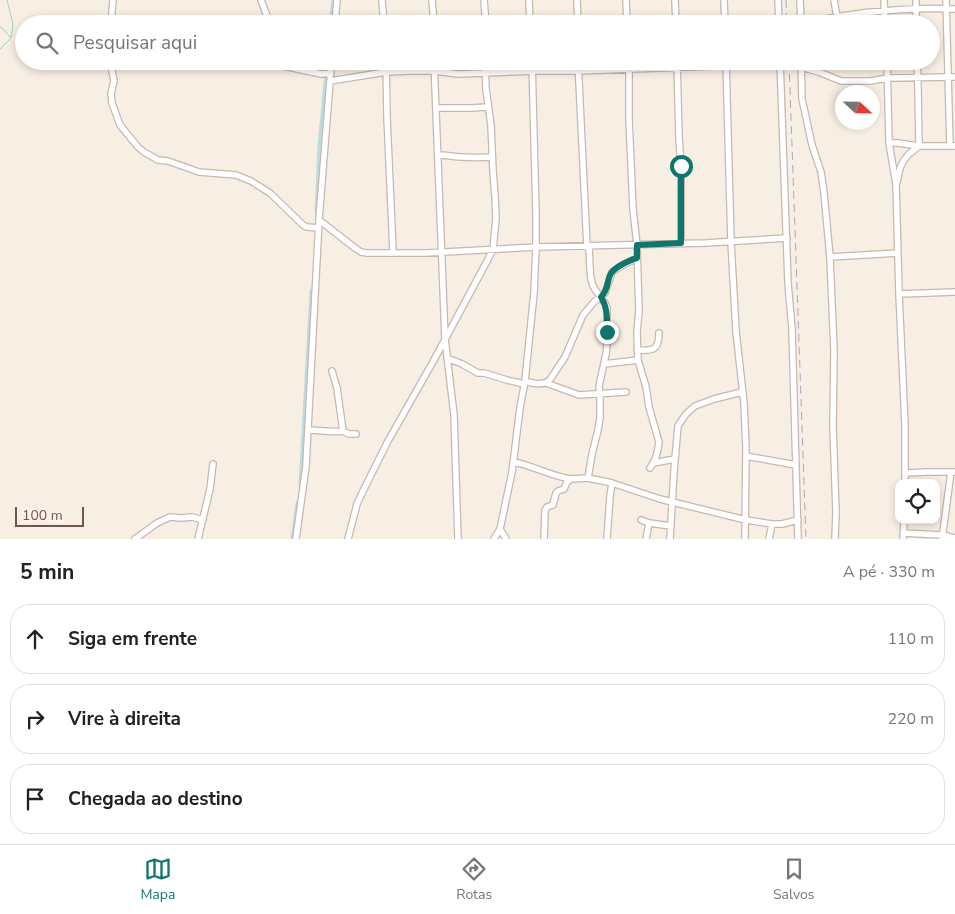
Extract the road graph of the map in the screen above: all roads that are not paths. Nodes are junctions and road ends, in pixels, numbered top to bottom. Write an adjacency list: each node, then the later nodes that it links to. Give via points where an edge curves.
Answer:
1 (113, 0): 22 (street)
2 (260, 0): 23 (street)
3 (338, 0): 24 (street)
4 (382, 0): 25 (street)
5 (432, 0): 26 (street)
6 (484, 0): 27 (street)
7 (529, 0): 28 (street)
8 (577, 0): 29 (street)
9 (626, 0): 30 (street)
10 (675, 0): 31 (street)
11 (724, 0): 32 (street)
12 (778, 0): 33 (street)
13 (800, 0): 34 (street)
14 (834, 0): 35 (street)
15 (884, 0): 21 (street)
16 (916, 0): 18 (street)
17 (946, 0): 19 (street)
18 (916, 9): 19 (street); 21 (street); 38 (street)
19 (946, 9): 20 (street); 59 (street)
20 (955, 9)
21 (884, 11): 36 (street); 37 (street)
22 (112, 15)
23 (266, 15)
24 (336, 15)
25 (383, 15)
26 (433, 15)
27 (485, 15)
28 (530, 15)
29 (578, 15)
30 (627, 15)
31 (676, 15)
32 (725, 15)
33 (779, 15)
34 (800, 15)
35 (837, 15)
36 (853, 15)
37 (884, 15)
38 (916, 15)
39 (112, 70): 72 (street, via 114,81 111,98 115,112 122,128 144,152 158,160 168,160 199,172 236,175 251,181 270,193 303,225)
40 (306, 70): 56 (street)
41 (331, 70): 56 (street)
42 (484, 70): 57 (street)
43 (604, 70): 54 (street)
44 (630, 70): 76 (street, via 629,119)
45 (678, 70): 75 (street)
46 (726, 70): 74 (street)
47 (780, 70): 73 (street)
48 (801, 70): 83 (street, via 802,98 821,172)
49 (814, 70): 61 (street, via 841,81)
50 (888, 70): 61 (street)
51 (917, 70): 58 (street)
52 (434, 71): 55 (street); 57 (street); 64 (street)
53 (533, 71): 54 (street); 57 (street); 77 (street)
54 (578, 71): 78 (street)
55 (386, 72): 62 (street); 80 (street)
56 (331, 73): 62 (street)
57 (484, 73): 63 (street)
58 (917, 77): 59 (street); 61 (street); 66 (street)
59 (948, 77): 60 (street); 67 (street)
60 (955, 77)
61 (888, 78): 65 (street)
62 (330, 80): 71 (street)
63 (488, 107): 64 (street); 69 (street)
64 (436, 108): 68 (street)
65 (889, 143): 66 (street); 70 (street)
66 (919, 146): 67 (street); 70 (street, via 904,160)
67 (953, 146)
68 (438, 155): 69 (street); 81 (street)
69 (492, 157): 79 (street, via 496,218)
70 (896, 184): 82 (street)
71 (319, 220): 72 (street); 80 (street, via 362,252)
72 (318, 228): 100 (street)
73 (787, 238): 74 (street); 107 (street)
74 (731, 242): 75 (street); 98 (street)
75 (681, 243): 76 (street)
76 (637, 245): 78 (street); 84 (street)
77 (536, 247): 78 (street); 79 (street); 95 (street)
78 (588, 247): 87 (street, via 592,283)
79 (493, 250): 81 (street); 89 (street)
80 (392, 252): 81 (street)
81 (442, 252): 89 (street)
82 (898, 254): 83 (street); 86 (street)
83 (830, 257): 140 (street)
84 (637, 258): 87 (street, via 612,272); 90 (street)
85 (955, 292): 86 (street)
86 (899, 294): 109 (street)
87 (601, 297): 93 (street, via 607,313); 96 (street, via 583,315 565,357)
88 (659, 333): 90 (street, via 655,349)
89 (445, 339): 91 (street); 130 (street, via 364,489)
90 (637, 350): 92 (street)
91 (448, 358): 95 (street, via 478,373); 125 (street, via 454,415)
92 (638, 360): 93 (street); 104 (street, via 659,442 652,465)
93 (604, 364): 99 (street)
94 (332, 371): 101 (street)
95 (524, 382): 96 (street); 105 (street)
96 (546, 383): 99 (street, via 579,395)
97 (626, 392): 99 (street)
98 (742, 392): 103 (street); 104 (street, via 700,403 686,414 678,426)
99 (600, 394): 110 (street, via 598,430)
100 (308, 430): 101 (street); 129 (street)
101 (343, 431): 102 (street)
102 (356, 434)
103 (746, 456): 107 (street); 117 (street)
104 (675, 460): 114 (street)
105 (514, 462): 111 (street); 122 (street)
106 (213, 464): 115 (street)
107 (796, 465): 118 (street)
108 (953, 472): 109 (street); 124 (street)
109 (906, 473): 112 (street)
110 (588, 478): 111 (street); 113 (street)
111 (571, 479): 133 (street, via 564,489 556,493 553,505 545,510)
112 (906, 479)
113 (612, 483): 114 (street); 134 (street)
114 (672, 502): 117 (street); 121 (street)
115 (203, 520): 127 (street, via 170,517); 128 (street)
116 (641, 520): 119 (street)
117 (746, 520): 120 (street); 137 (street)
118 (798, 520): 120 (street); 139 (street)
119 (648, 523): 121 (street); 135 (street)
120 (772, 524): 138 (street)
121 (671, 526): 136 (street)
122 (500, 529): 131 (street); 132 (street)
123 (903, 536): 124 (street)
124 (942, 537): 126 (street)
125 (459, 538)
126 (955, 538)
127 (135, 539)
128 (198, 539)
129 (296, 539)
130 (348, 539)
131 (494, 539)
132 (506, 539)
133 (544, 539)
134 (607, 539)
135 (646, 539)
136 (670, 539)
137 (745, 539)
138 (769, 539)
139 (798, 539)
140 (835, 539)

